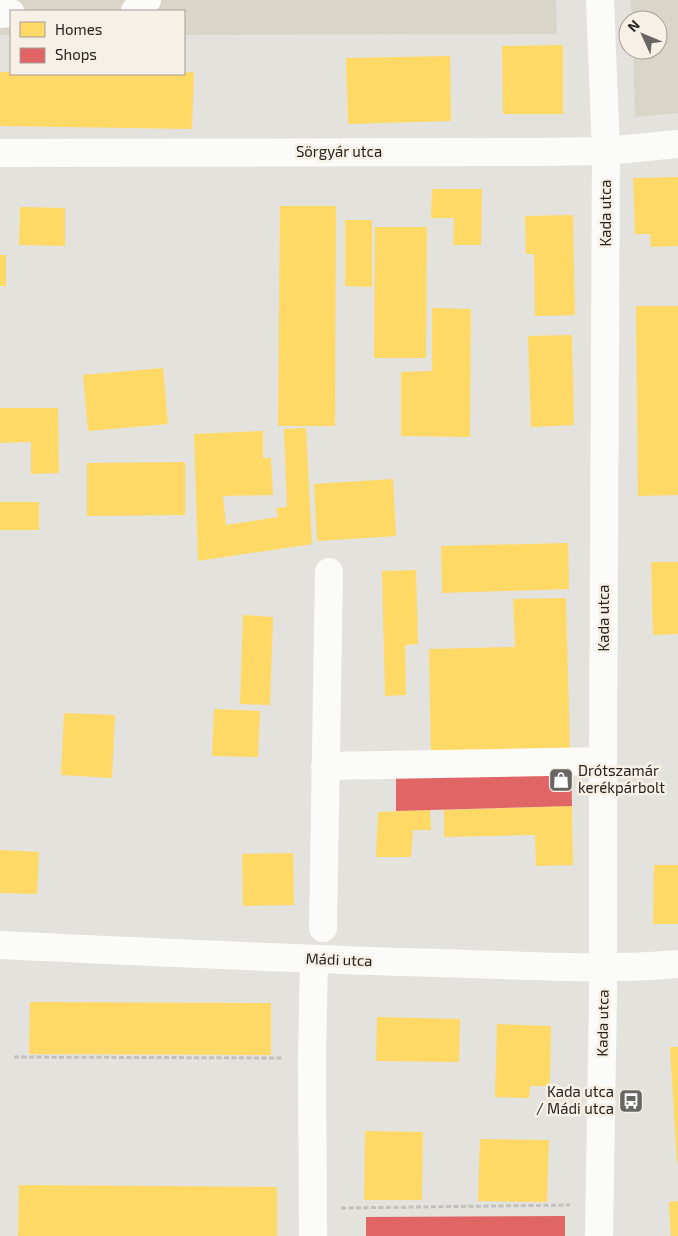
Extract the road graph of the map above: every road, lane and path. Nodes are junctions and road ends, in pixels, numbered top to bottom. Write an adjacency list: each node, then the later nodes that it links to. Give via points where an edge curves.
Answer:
1 (147, 0): 3 (street)
2 (600, 0): 5 (street, Kada utca)
3 (136, 10)
4 (678, 144): 5 (street, Sörgyár utca)
5 (606, 151): 6 (street, Sörgyár utca); 8 (street, Kada utca)
6 (0, 153)
7 (329, 572): 9 (street)
8 (603, 761): 9 (street); 14 (street, Kada utca)
9 (325, 766): 10 (street)
10 (323, 928)
11 (0, 945): 12 (street, Mádi utca)
12 (314, 959): 14 (street, Mádi utca); 16 (street)
13 (678, 964): 14 (street, Mádi utca)
14 (604, 967): 17 (street, Kada utca)
15 (14, 1057): 16 (path)
16 (312, 1059): 18 (street)
17 (599, 1204): 18 (path); 20 (street, Kada utca)
18 (313, 1209): 19 (street)
19 (313, 1236)
20 (599, 1236)

